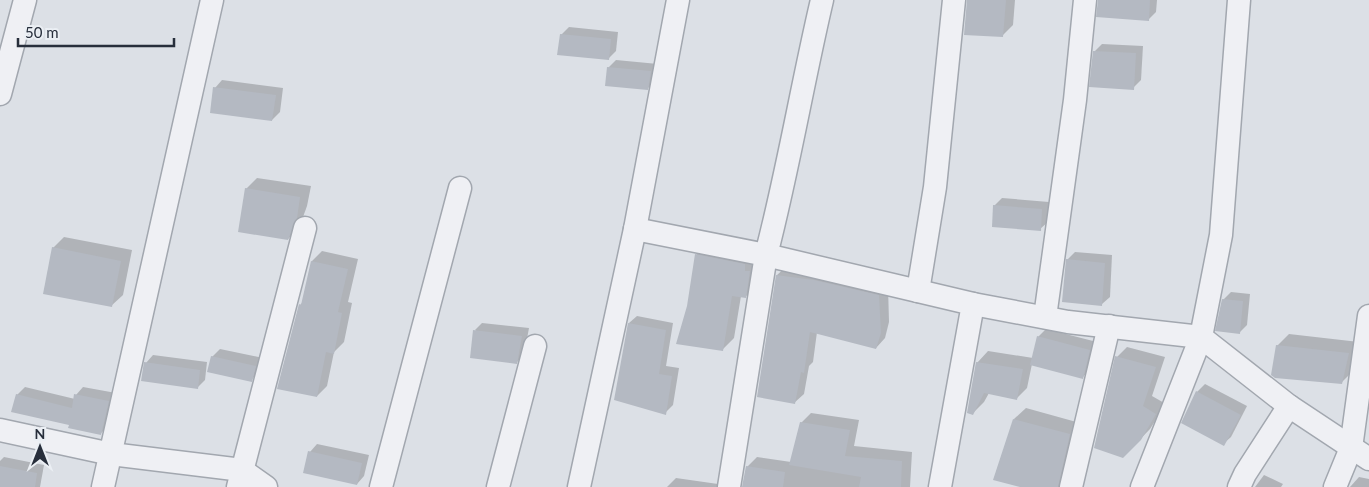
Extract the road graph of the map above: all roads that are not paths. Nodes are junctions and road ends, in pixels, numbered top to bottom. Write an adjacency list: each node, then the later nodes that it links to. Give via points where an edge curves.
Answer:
1 (25, 0): 8 (street)
2 (212, 0): 23 (street)
3 (678, 0): 11 (street)
4 (822, 0): 12 (street, via 809,50 786,178)
5 (954, 0): 13 (street, via 935,187)
6 (1085, 0): 16 (street, via 1075,100)
7 (1239, 0): 18 (street, via 1221,235)
8 (0, 94)
9 (460, 188): 27 (street)
10 (305, 228): 24 (street)
11 (635, 229): 12 (street); 29 (street)
12 (766, 255): 13 (street); 30 (street)
13 (918, 291): 14 (street)
14 (973, 304): 16 (street); 31 (street)
15 (1369, 316): 22 (street)
16 (1045, 317): 17 (street)
17 (1109, 326): 18 (street); 32 (street)
18 (1201, 338): 20 (street); 33 (street)
19 (535, 346): 28 (street)
20 (1288, 406): 22 (street); 34 (street)
21 (0, 430): 23 (street)
22 (1360, 453): 35 (street)
23 (111, 454): 24 (street); 25 (street)
24 (240, 479): 26 (street)
25 (103, 487)
26 (266, 487)
27 (381, 487)
28 (498, 487)
29 (579, 487)
30 (729, 487)
31 (940, 487)
32 (1071, 487)
33 (1142, 487)
34 (1239, 487)
35 (1334, 487)

